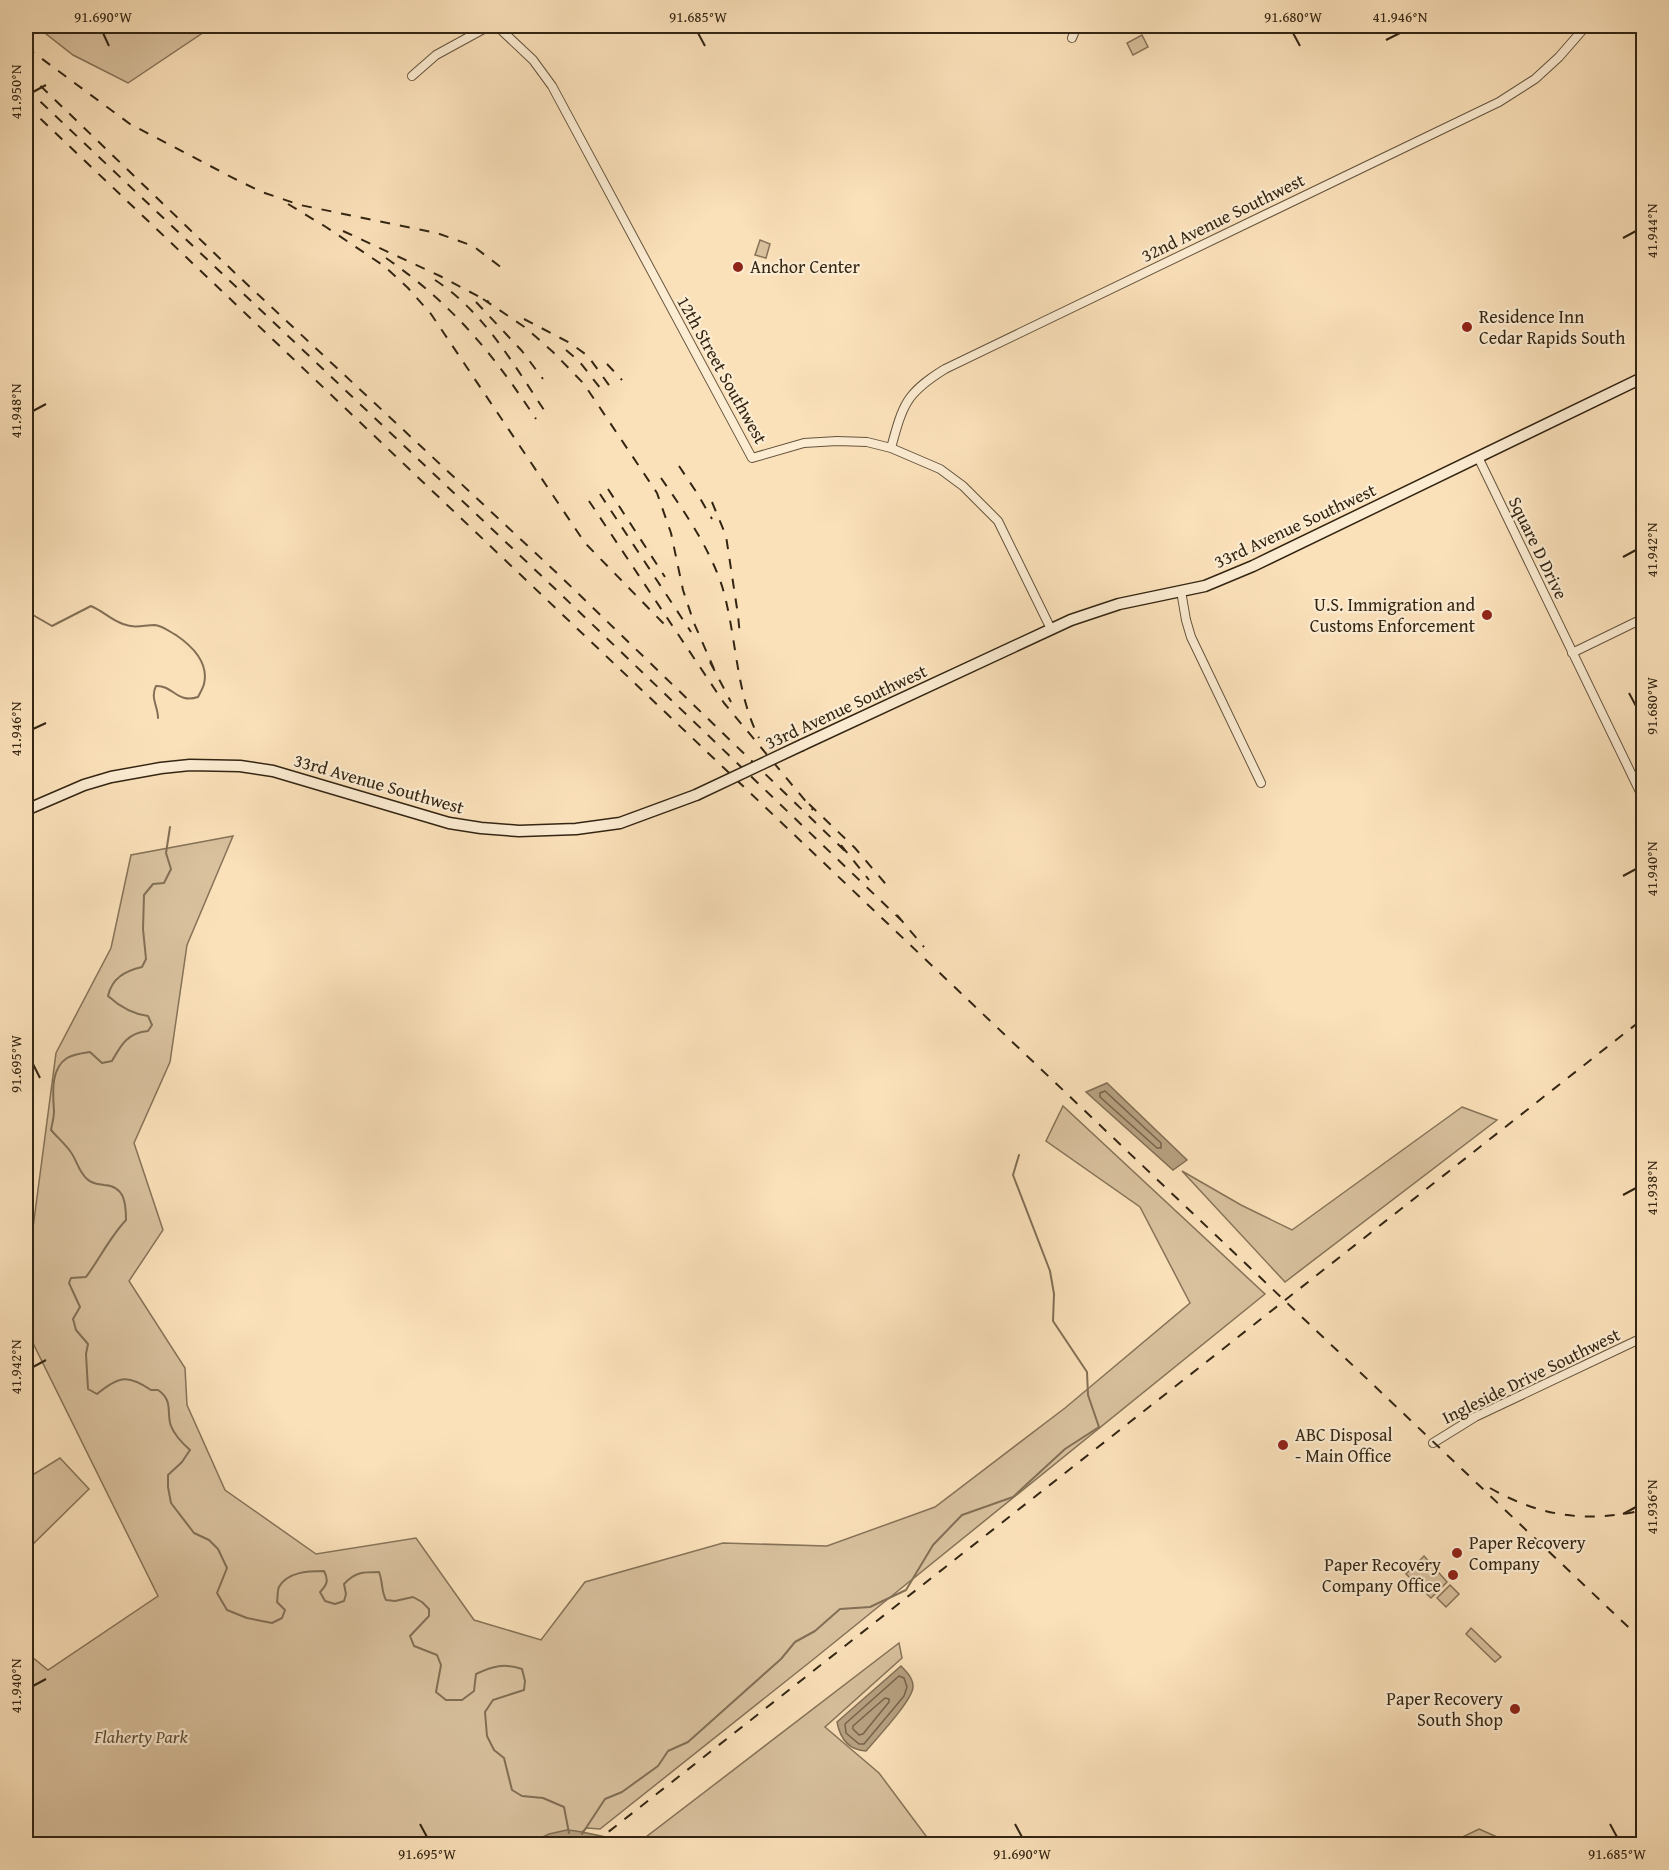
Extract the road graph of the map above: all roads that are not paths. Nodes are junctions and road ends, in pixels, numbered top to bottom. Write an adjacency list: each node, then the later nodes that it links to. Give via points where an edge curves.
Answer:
1 (489, 26): 6 (street, via 436,55)
2 (497, 26): 8 (street, 12th Street Southwest, via 552,86 752,458 804,443 867,442)
3 (1077, 26): 5 (street)
4 (1586, 26): 8 (street, 32nd Avenue Southwest, via 1535,79 1499,102 926,380 902,409)
5 (1072, 38)
6 (412, 76)
7 (1644, 377): 9 (street, 33rd Avenue Southwest)
8 (891, 447): 12 (street, 12th Street Southwest, via 940,470 963,486 998,521)
9 (1478, 457): 10 (street, 33rd Avenue Southwest, via 1252,566 1205,586); 13 (street, Square D Drive)
10 (1181, 591): 12 (street, 33rd Avenue Southwest, via 1105,608); 14 (street, via 1191,638)
11 (1644, 618): 13 (street)
12 (1051, 629): 16 (street, 33rd Avenue Southwest, bridge, via 696,795 620,823 576,829 481,828 449,823 273,771 240,766 190,765 111,777)
13 (1572, 653): 15 (street, Square D Drive)
14 (1261, 783)
15 (1644, 800)
16 (26, 810)
17 (1644, 1337): 18 (street, Ingleside Drive Southwest, via 1475,1417)
18 (1433, 1443)

